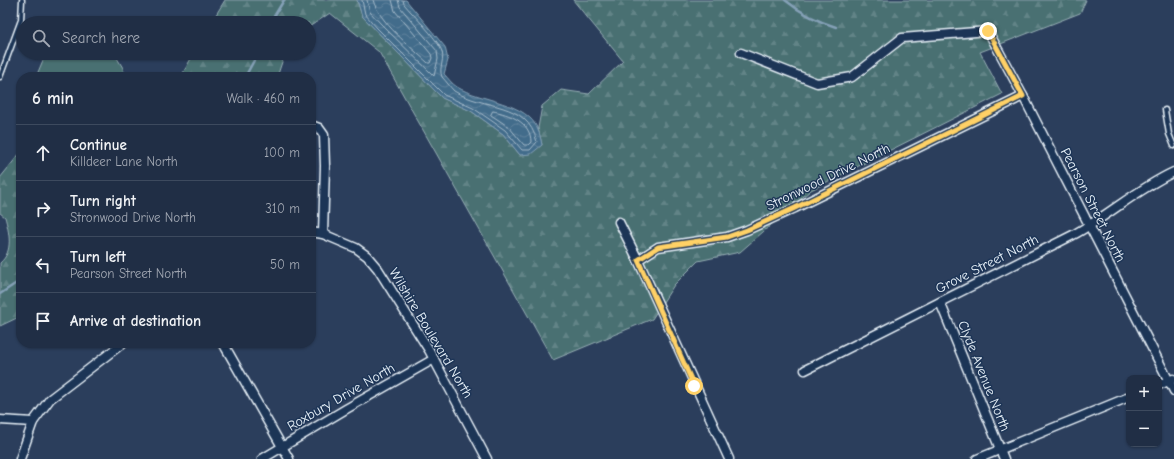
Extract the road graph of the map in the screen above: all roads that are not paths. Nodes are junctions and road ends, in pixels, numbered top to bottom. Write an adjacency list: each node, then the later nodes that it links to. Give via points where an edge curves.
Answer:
1 (22, 0): 2 (lane)
2 (21, 16)
3 (16, 34): 5 (lane)
4 (741, 53): 6 (street, Pearson Street North, via 817,83 852,77 902,38 988,31)
5 (0, 77)
6 (1023, 96): 14 (street, Pearson Street North); 17 (street, Stronwood Drive North, via 747,230 727,237 658,247)
7 (1165, 110): 10 (lane)
8 (316, 127): 16 (street, via 324,135)
9 (1174, 129): 10 (lane)
10 (1168, 130): 11 (lane)
11 (1174, 146)
12 (1174, 172): 14 (street, Grove Street North, via 1133,195)
13 (619, 222): 17 (street)
14 (1090, 226): 18 (street, Grove Street North); 23 (street, Pearson Street North)
15 (316, 233): 16 (street, Wilshire Boulevard North)
16 (323, 234): 21 (street, Wilshire Boulevard North, via 346,242 366,256 390,288)
17 (638, 260): 35 (street)
18 (940, 302): 22 (street, Grove Street North); 30 (street, Clyde Avenue North)
19 (116, 348): 28 (street, via 50,399)
20 (226, 348): 29 (street)
21 (434, 359): 29 (street, Roxbury Drive North); 34 (street, Wilshire Boulevard North)
22 (805, 370)
23 (1172, 380): 24 (street); 25 (street, Pearson Street North)
24 (1162, 384)
25 (1174, 391)
26 (1126, 398): 30 (street)
27 (0, 420): 28 (street)
28 (33, 422): 31 (street)
29 (282, 446): 32 (street, Roxbury Drive North); 33 (street)
30 (1000, 450): 36 (street); 37 (street, Clyde Avenue North)
31 (20, 459)
32 (262, 459)
33 (289, 459)
34 (487, 459)
35 (729, 459)
36 (976, 459)
37 (1004, 459)

